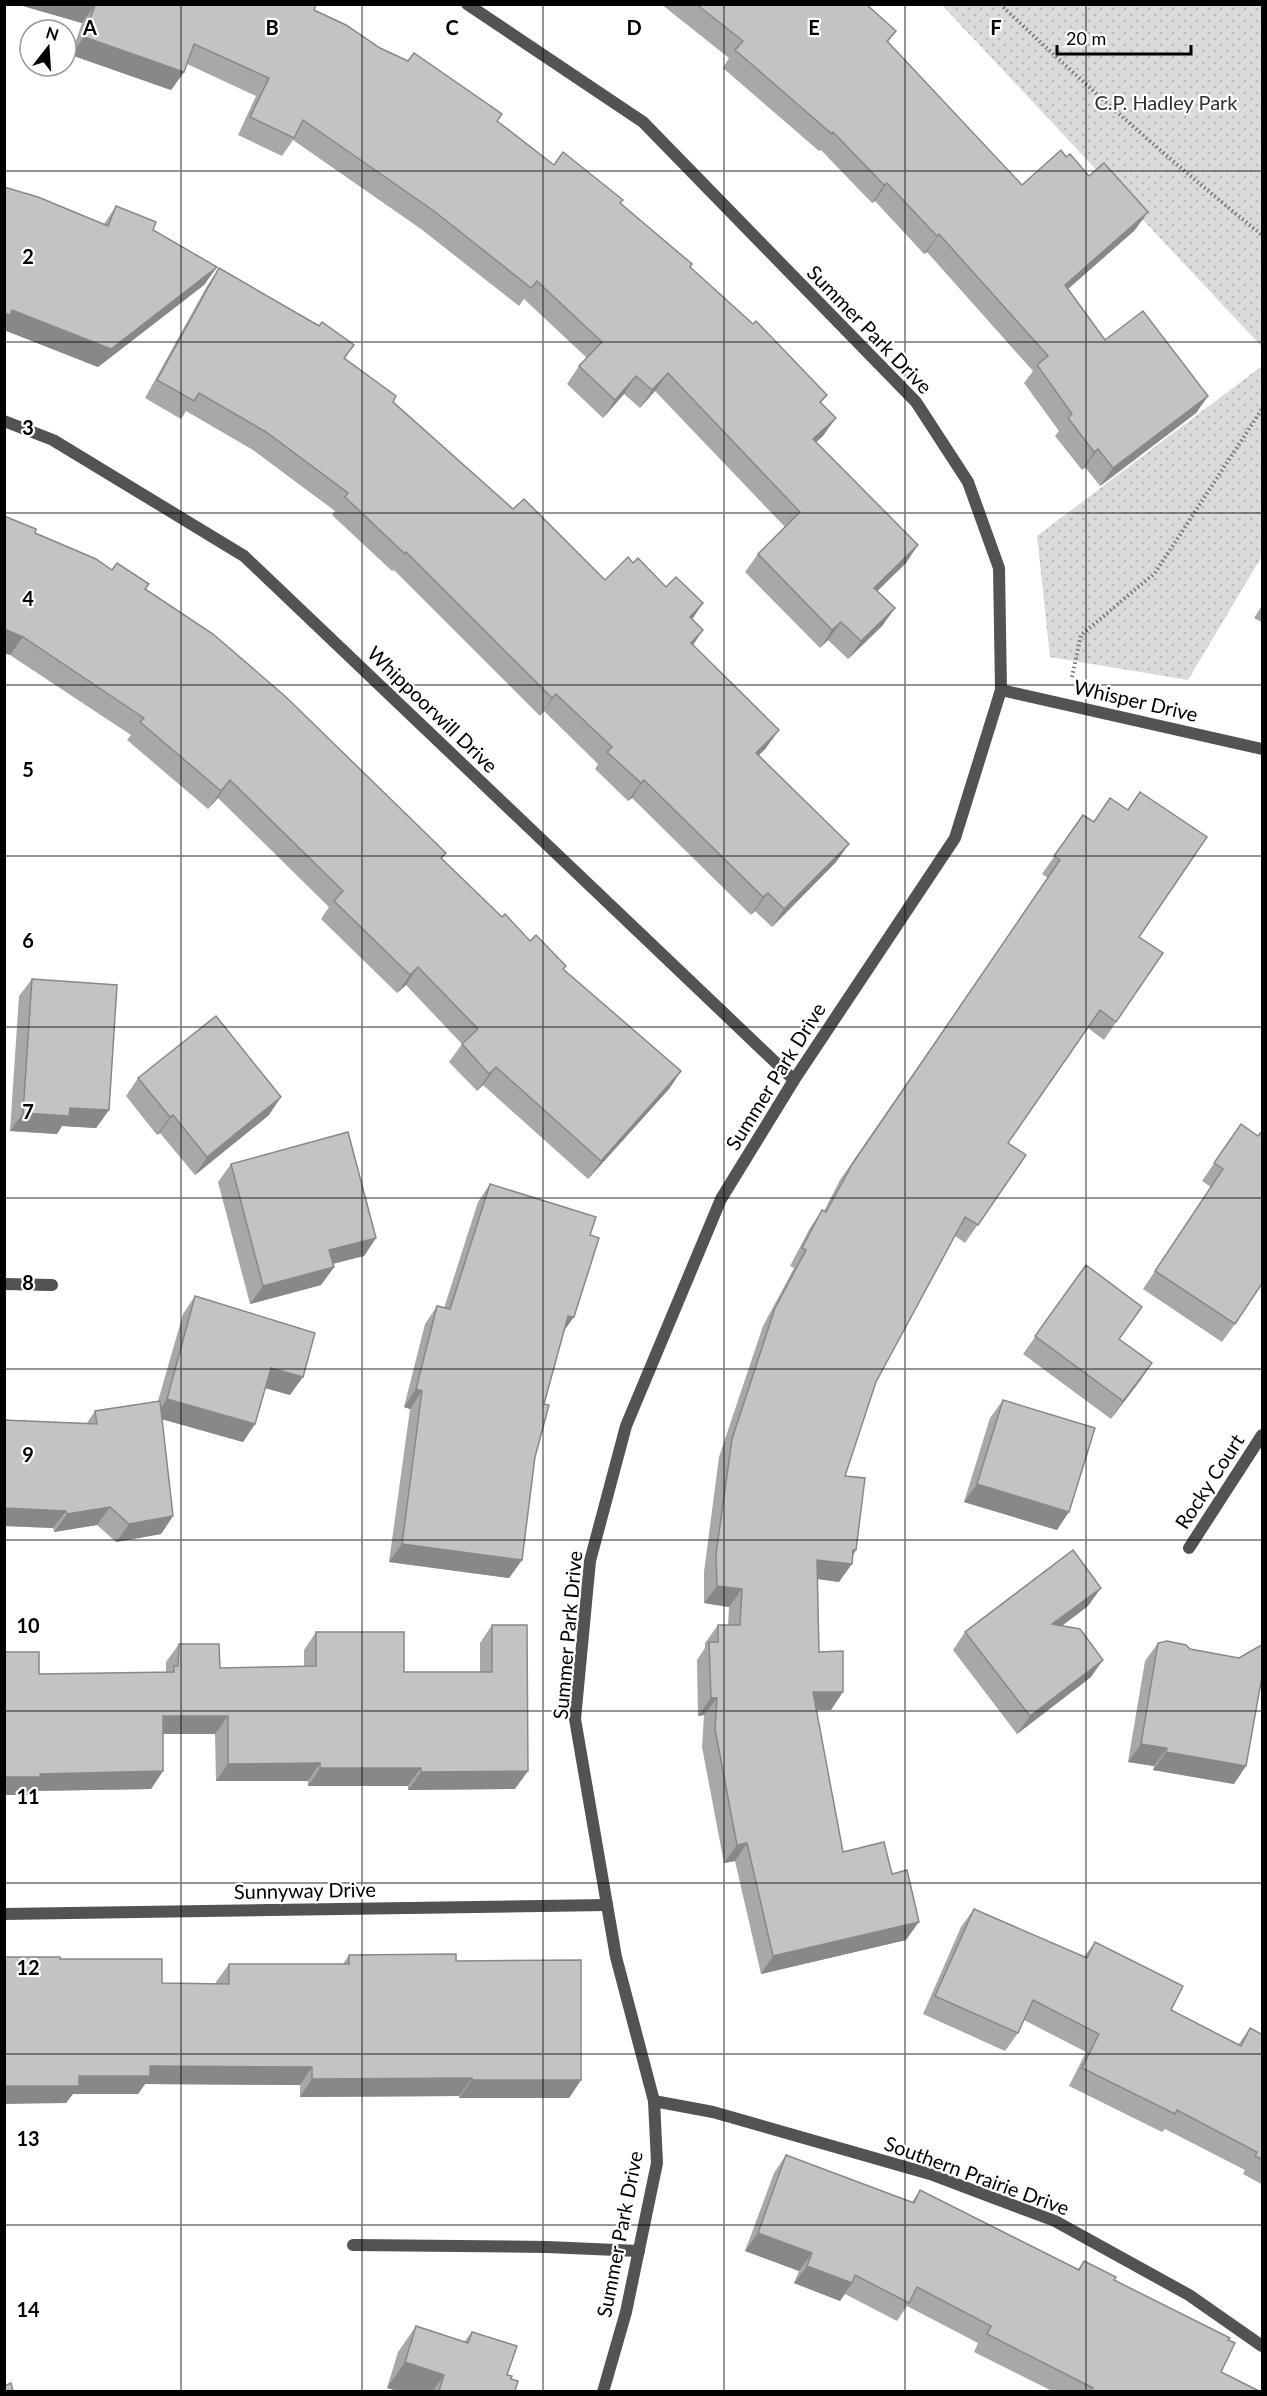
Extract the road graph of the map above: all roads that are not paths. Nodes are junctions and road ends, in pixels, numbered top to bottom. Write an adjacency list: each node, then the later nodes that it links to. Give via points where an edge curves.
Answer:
1 (467, 4): 3 (street, Summer Park Drive, via 643,122 916,402 968,482 999,568)
2 (4, 421): 5 (street, Whippoorwill Drive, via 53,440 244,556)
3 (1001, 690): 4 (street, Whisper Drive); 5 (street, Summer Park Drive, via 954,838)
4 (1263, 749)
5 (794, 1080): 10 (street, Summer Park Drive, via 717,1210 626,1426 590,1562 575,1719)
6 (4, 1284): 7 (street)
7 (52, 1285)
8 (1263, 1435): 9 (street, Rocky Court)
9 (1188, 1548)
10 (607, 1905): 11 (street, Sunnyway Drive); 12 (street, Summer Park Drive, via 616,1957)
11 (4, 1914)
12 (654, 2101): 14 (street, Summer Park Drive, via 657,2163); 15 (street, Southern Prairie Drive, via 712,2112 930,2174 1055,2221 1188,2295)
13 (353, 2245): 14 (street)
14 (639, 2251): 16 (street, Summer Park Drive)
15 (1263, 2346)
16 (603, 2391)

